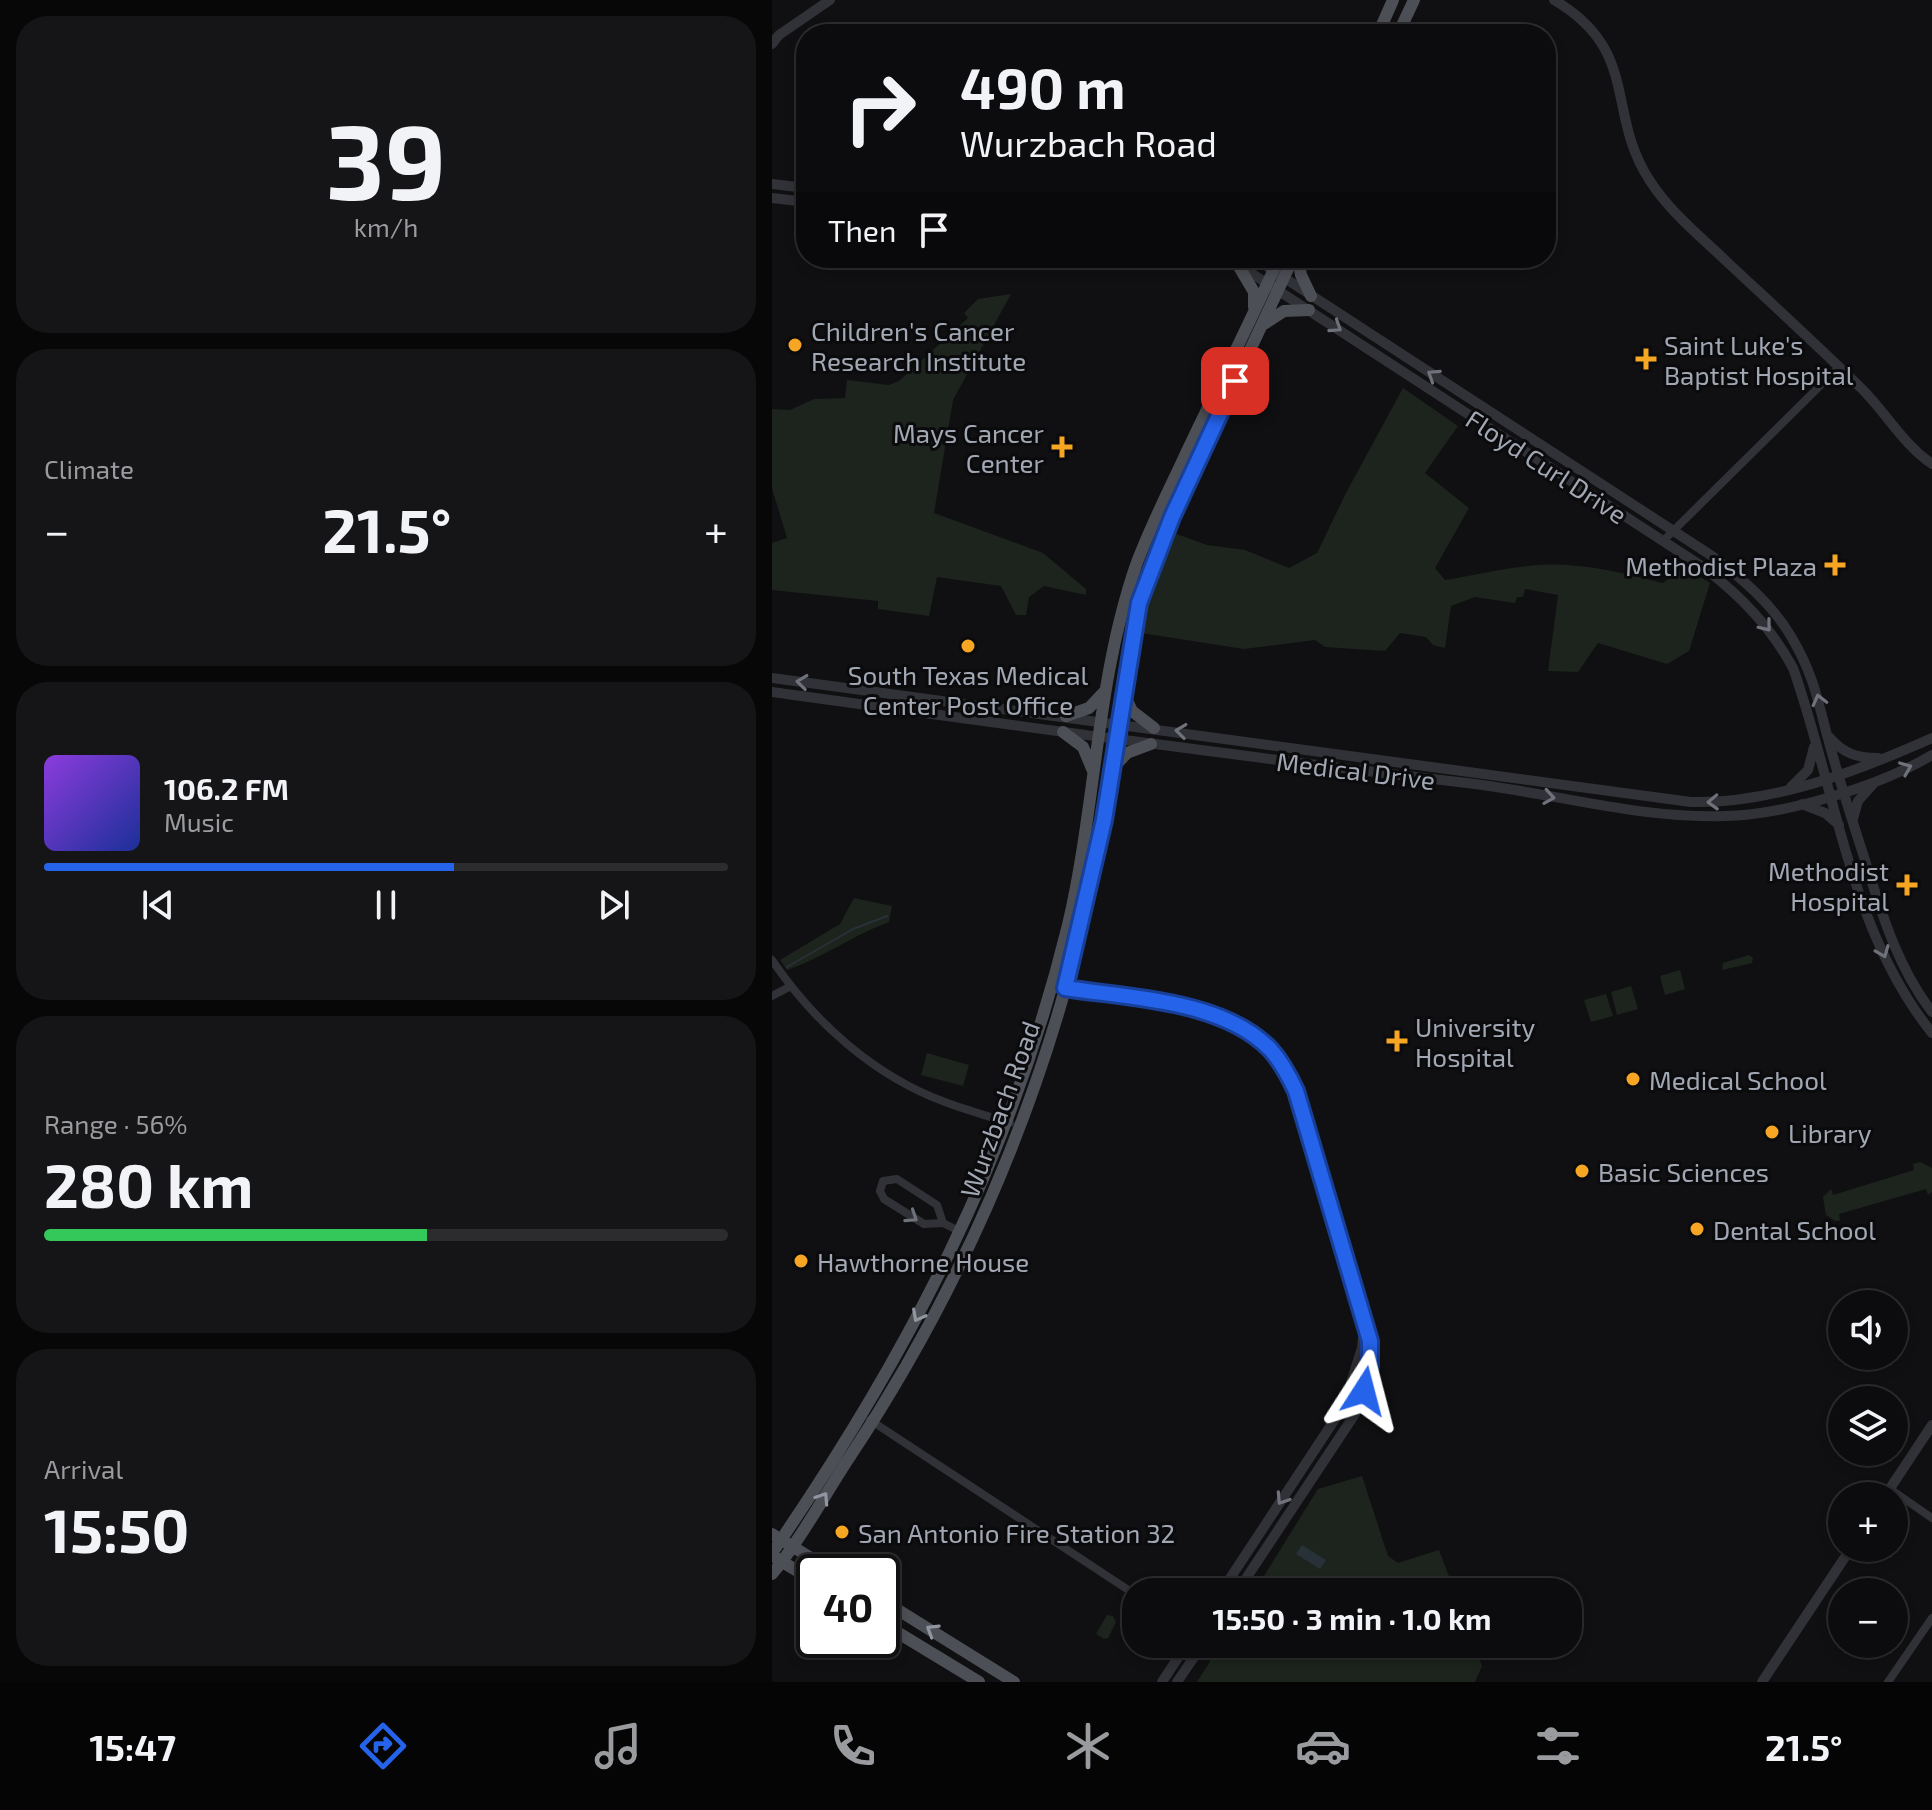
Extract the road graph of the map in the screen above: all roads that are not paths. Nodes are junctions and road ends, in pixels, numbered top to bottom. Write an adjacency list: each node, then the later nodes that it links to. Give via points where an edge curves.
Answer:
1 (830, 0): 7 (street)
2 (1393, 0): 5 (main road)
3 (1414, 0): 6 (main road)
4 (1554, 0): 23 (street, via 1583,21 1609,57 1635,154 1666,204)
5 (1382, 24)
6 (1403, 24)
7 (774, 38)
8 (772, 184): 9 (street)
9 (796, 187)
10 (772, 198): 11 (street)
11 (796, 201)
12 (1238, 268): 21 (main road, via 1254,292)
13 (1249, 268): 18 (street, Floyd Curl Drive)
14 (1264, 268): 18 (street, Floyd Curl Drive)
15 (1278, 268): 18 (main road, Wurzbach Road)
16 (1287, 268): 18 (main road, Wurzbach Road)
17 (1299, 268): 19 (main road)
18 (1276, 280): 19 (street, Floyd Curl Drive); 20 (street, Floyd Curl Drive); 21 (main road, Wurzbach Road); 22 (main road, Wurzbach Road)
19 (1311, 296): 25 (street, Floyd Curl Drive, one-way to 19)
20 (1309, 310): 22 (main road, via 1284,311); 26 (street, Floyd Curl Drive, one-way to 26)
21 (1254, 311): 30 (main road, Wurzbach Road, via 1137,563)
22 (1261, 326): 32 (main road, Wurzbach Road, via 1149,571)
23 (1838, 368): 24 (street); 25 (street)
24 (1932, 464)
25 (1672, 531): 26 (street); 27 (street, Floyd Curl Drive)
26 (1663, 541): 28 (street, Floyd Curl Drive)
27 (1753, 589): 28 (street); 38 (street, Floyd Curl Drive, one-way to 27, via 1805,662 1791,635)
28 (1743, 599): 40 (street, Floyd Curl Drive, one-way to 40, via 1793,668)
29 (772, 678): 33 (street, Medical Drive, one-way to 29)
30 (1106, 688): 33 (main road, via 1089,708); 34 (main road, Wurzbach Road)
31 (772, 692): 37 (street, Medical Drive)
32 (1123, 692): 35 (main road, Wurzbach Road); 36 (main road, via 1132,711)
33 (1066, 716): 34 (street, Medical Drive)
34 (1101, 721): 35 (street, Medical Drive); 39 (main road, Wurzbach Road)
35 (1119, 723): 36 (street, Medical Drive); 42 (main road, Wurzbach Road)
36 (1154, 728): 52 (street, Medical Drive, one-way to 36)
37 (1063, 732): 39 (street, Medical Drive); 47 (main road, via 1088,753)
38 (1826, 733): 45 (street, via 1846,753); 48 (street, Floyd Curl Drive)
39 (1099, 737): 42 (street, Medical Drive); 47 (main road, Wurzbach Road)
40 (1814, 738): 49 (street, Floyd Curl Drive); 51 (street, via 1811,764)
41 (1932, 738): 45 (street, Medical Drive)
42 (1116, 740): 43 (street, Medical Drive); 46 (main road, Wurzbach Road)
43 (1151, 744): 46 (main road, via 1127,753); 55 (street, Medical Drive, one-way to 55)
44 (1932, 755): 50 (street, Medical Drive, one-way to 44)
45 (1884, 758): 48 (street, Medical Drive)
46 (1112, 769): 61 (main road, Wurzbach Road, via 1081,927)
47 (1094, 774): 61 (main road, Wurzbach Road)
48 (1839, 775): 49 (street, Medical Drive); 53 (street, Floyd Curl Drive)
49 (1826, 779): 51 (street, Medical Drive); 54 (street, Floyd Curl Drive)
50 (1878, 779): 53 (street, Medical Drive); 57 (street, via 1861,796)
51 (1790, 788): 52 (street, Medical Drive, one-way to 52, via 1712,803)
52 (1602, 791): 55 (street)
53 (1844, 791): 54 (street, Medical Drive); 57 (street, Floyd Curl Drive)
54 (1831, 795): 56 (street, Medical Drive); 58 (street, Floyd Curl Drive)
55 (1600, 804): 56 (street, Medical Drive, via 1690,816 1728,816)
56 (1800, 804): 58 (street)
57 (1852, 821): 63 (street, Floyd Curl Drive, via 1891,939 1910,982)
58 (1839, 825): 64 (street, Floyd Curl Drive, one-way to 64, via 1889,966)
59 (772, 960): 60 (street)
60 (791, 986): 62 (street); 65 (street, via 822,1022 886,1073 944,1102)
61 (1058, 986): 65 (main road, Wurzbach Road, via 1023,1081); 68 (street, via 1197,1009 1236,1024 1270,1050 1296,1091)
62 (772, 996)
63 (1932, 1012)
64 (1932, 1033)
65 (1014, 1124): 67 (main road, Wurzbach Road); 70 (main road, Wurzbach Road, via 985,1215)
66 (943, 1223): 66 (street, one-way to 66, via 937,1205 897,1179 883,1181 884,1199 924,1224); 67 (street)
67 (961, 1232): 69 (main road, Wurzbach Road, one-way to 69)
68 (1364, 1319): 81 (street, one-way to 81, via 1362,1348 1343,1407); 82 (street, via 1370,1365 1355,1414)
69 (861, 1414): 70 (street); 75 (main road, Wurzbach Road)
70 (873, 1422): 75 (main road, Wurzbach Road, one-way to 70); 83 (street)
71 (1932, 1425): 72 (street)
72 (1894, 1482)
73 (1908, 1504): 74 (street)
74 (1932, 1518)
75 (781, 1540): 76 (main road); 77 (main road, Wurzbach Road)
76 (804, 1554)
77 (775, 1557): 79 (main road); 80 (main road, Wurzbach Road)
78 (1842, 1562): 94 (street)
79 (796, 1570)
80 (772, 1574)
81 (1230, 1578)
82 (1246, 1578)
83 (1122, 1586)
84 (900, 1611): 89 (main road, one-way to 84)
85 (1932, 1618): 95 (street)
86 (900, 1634): 90 (main road)
87 (1178, 1658): 92 (street)
88 (1193, 1658): 93 (street)
89 (982, 1660): 90 (street); 91 (main road)
90 (974, 1681)
91 (1014, 1682)
92 (1162, 1682)
93 (1177, 1682)
94 (1762, 1682)
95 (1888, 1682)

